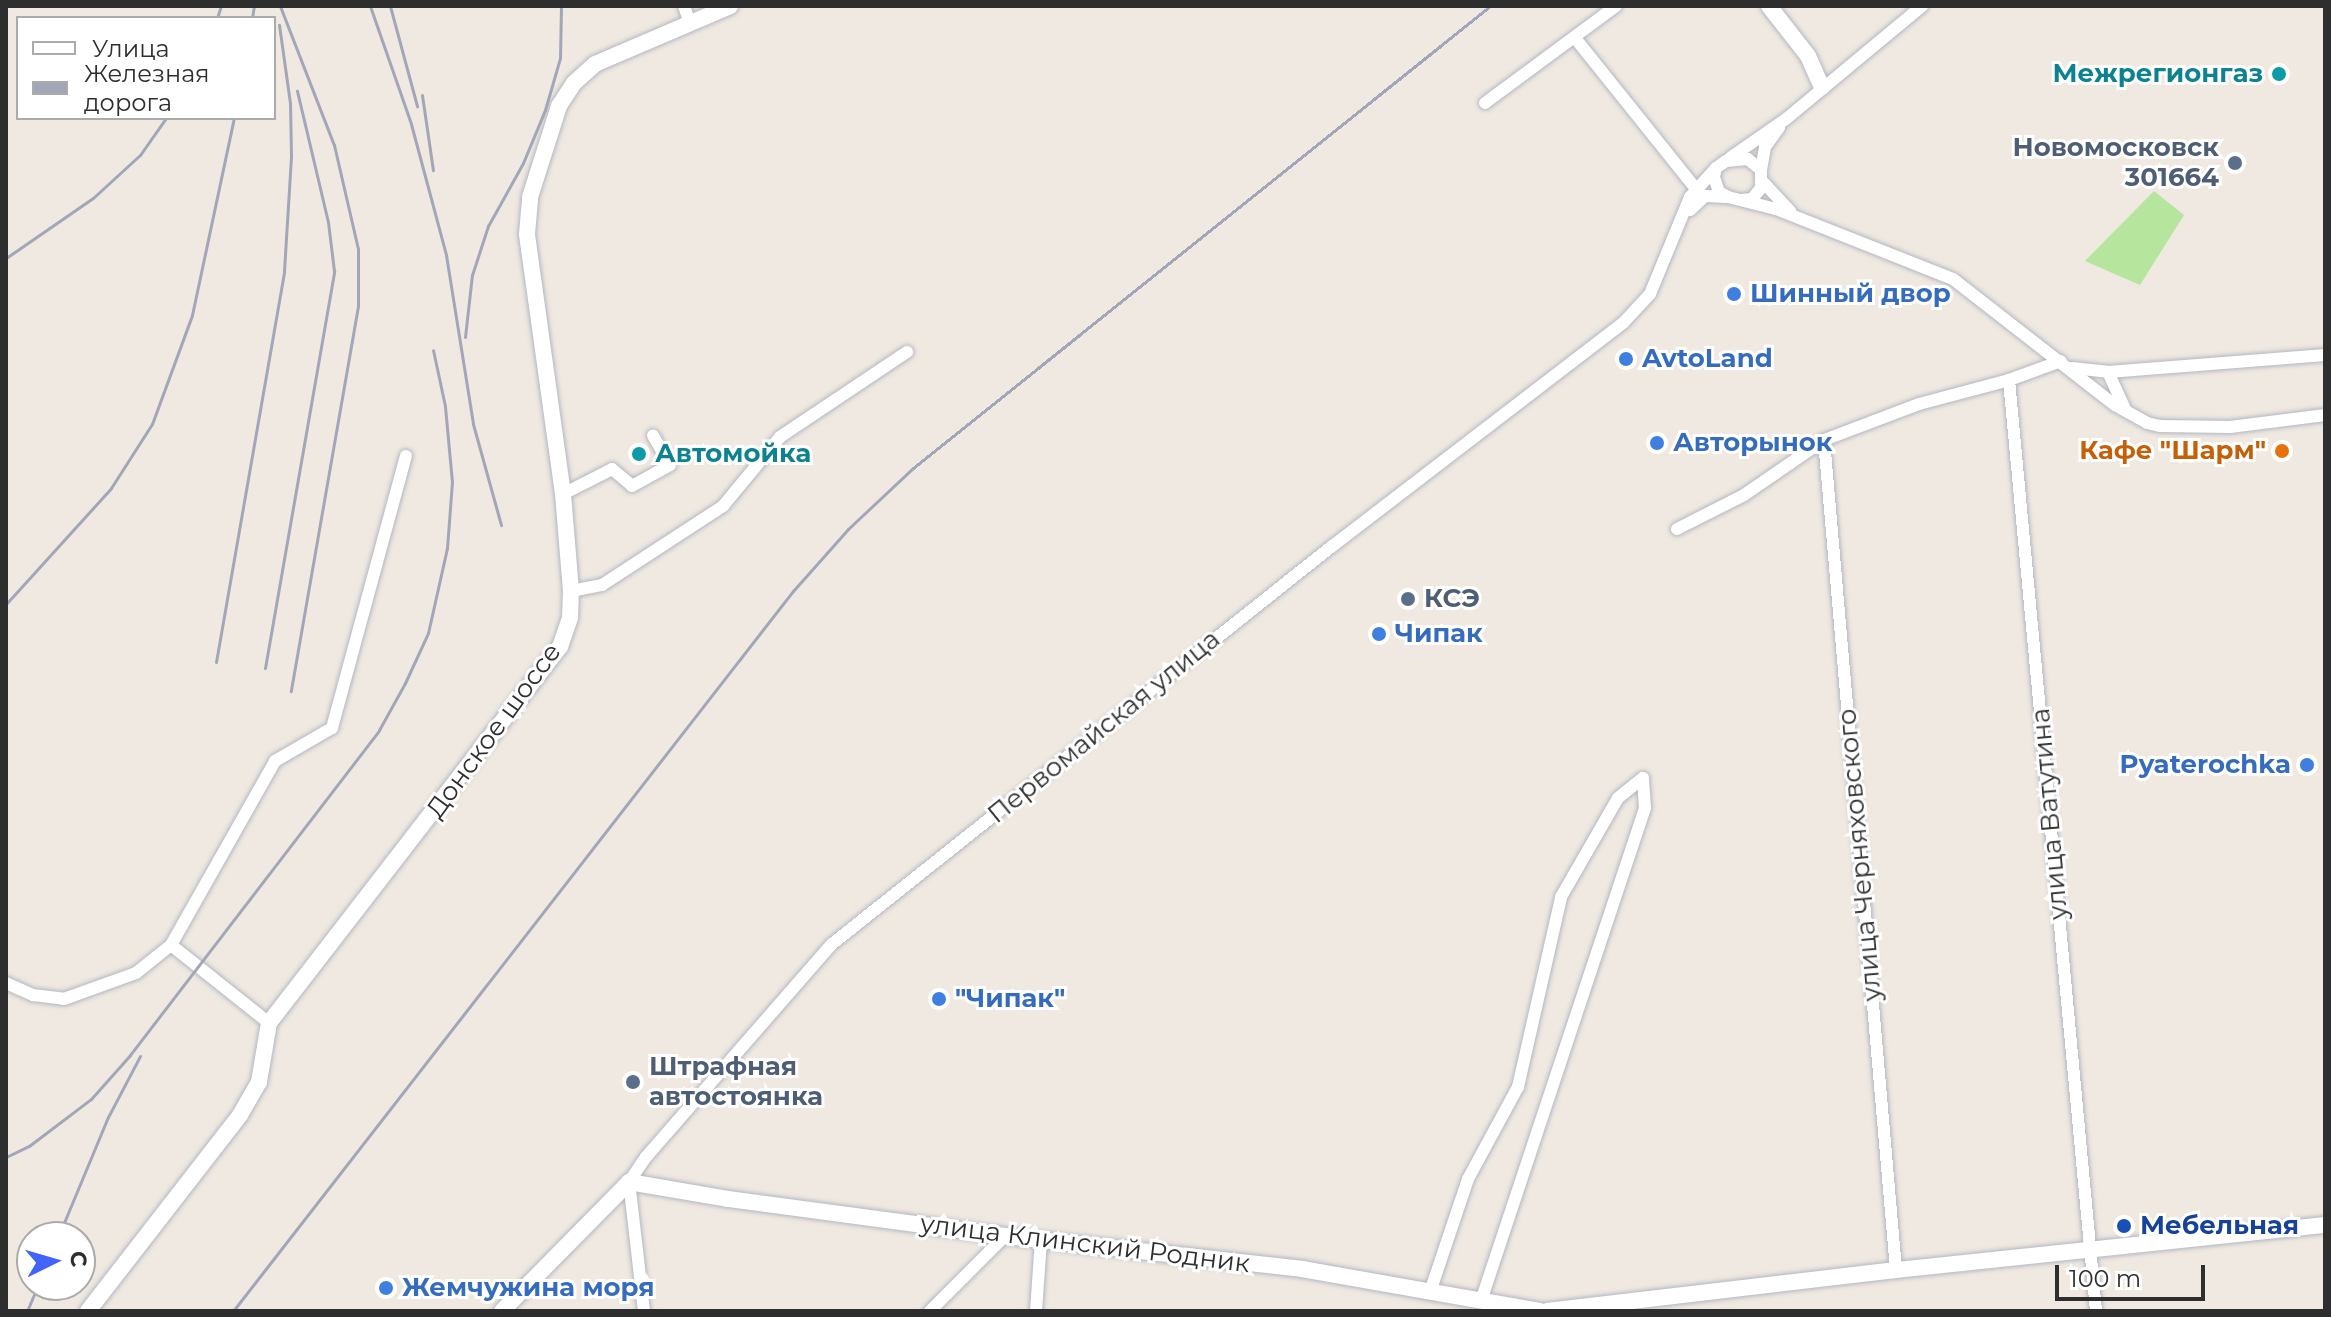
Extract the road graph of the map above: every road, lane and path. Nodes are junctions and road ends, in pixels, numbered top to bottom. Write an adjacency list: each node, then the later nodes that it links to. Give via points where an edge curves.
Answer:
1 (684, 6): 6 (street)
2 (730, 6): 6 (main road, Донское шоссе)
3 (1616, 6): 7 (street)
4 (1769, 6): 8 (main road, via 1808,56)
5 (1922, 6): 8 (street, Первомайская улица)
6 (690, 23): 27 (main road, Донское шоссе, via 595,64 574,83 559,106 530,197 527,234)
7 (1575, 38): 9 (street); 13 (street)
8 (1822, 87): 10 (street, Первомайская улица)
9 (1485, 103)
10 (1786, 119): 11 (street, Первомайская улица); 12 (street, via 1765,147)
11 (1721, 164): 12 (street, via 1748,159); 13 (street, Первомайская улица); 14 (street, via 1715,187)
12 (1762, 176): 14 (street, via 1752,199); 15 (street)
13 (1696, 189): 16 (street, Первомайская улица)
14 (1735, 199): 15 (street); 16 (street, via 1715,194 1699,200)
15 (1798, 219): 19 (street, via 1953,279)
16 (1676, 234): 33 (street, Первомайская улица, via 1650,294 1624,322 1331,547 832,944)
17 (907, 352): 29 (street, via 780,437 723,506 602,585)
18 (2325, 355): 20 (street)
19 (2065, 364): 20 (street); 21 (street); 23 (street)
20 (2108, 372): 23 (street)
21 (2009, 380): 25 (street, via 1919,404); 37 (street, улица Ватутина)
22 (2325, 415): 23 (street, via 2230,427 2160,426)
23 (2132, 416)
24 (653, 435): 27 (street, via 670,465 632,486 612,469)
25 (1824, 440): 28 (street, via 1744,495); 38 (street, улица Черняховского)
26 (406, 456): 30 (street, via 332,728 275,761)
27 (563, 494): 29 (main road, Донское шоссе)
28 (1677, 529)
29 (571, 591): 32 (main road, Донское шоссе, via 570,618 560,647 543,672)
30 (171, 945): 31 (street, via 136,973 64,999 33,995); 32 (street)
31 (6, 983)
32 (269, 1023): 41 (main road, Донское шоссе, via 259,1082 240,1115)
33 (629, 1182): 35 (main road, улица Клинский Родник); 42 (main road, Первомайская улица); 43 (street)
34 (2325, 1225): 37 (main road)
35 (1005, 1236): 36 (main road, улица Клинский Родник); 44 (street)
36 (1041, 1240): 39 (main road, улица Клинский Родник, via 1302,1269); 45 (street)
37 (2091, 1249): 38 (main road); 48 (street, улица Ватутина)
38 (1896, 1270): 47 (main road)
39 (1430, 1292): 40 (main road, улица Клинский Родник); 40 (street, via 1468,1179 1518,1087 1561,897 1618,798 1643,778 1645,808)
40 (1475, 1304): 46 (main road, улица Клинский Родник)
41 (88, 1311)
42 (502, 1311)
43 (644, 1311)
44 (930, 1311)
45 (1036, 1311)
46 (1539, 1311)
47 (1547, 1311)
48 (2096, 1311)

